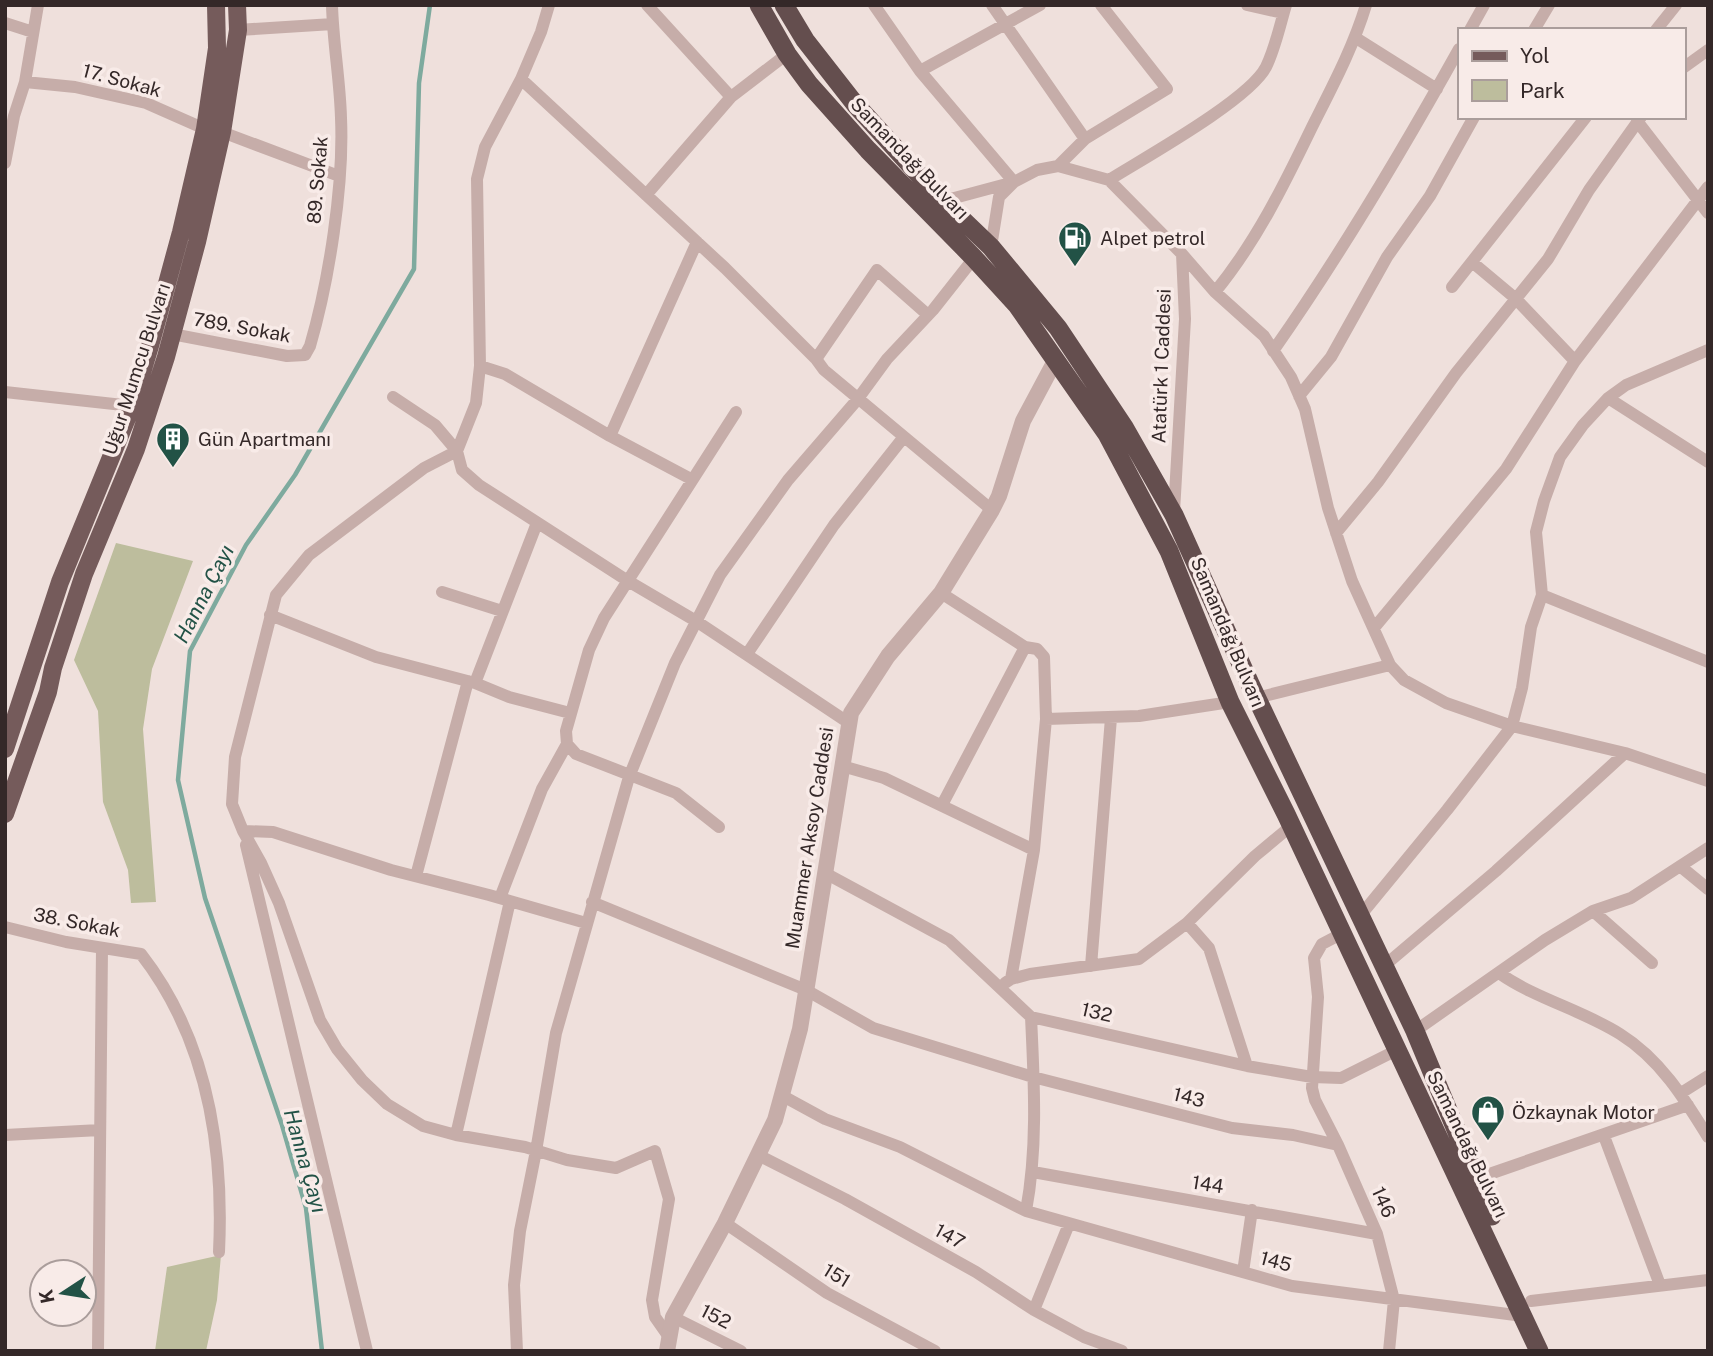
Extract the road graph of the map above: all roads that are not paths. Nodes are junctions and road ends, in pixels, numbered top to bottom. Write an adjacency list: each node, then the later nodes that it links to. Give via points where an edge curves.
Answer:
1 (38, 5): 26 (street)
2 (216, 5): 41 (main road, Uğur Mumcu Bulvarı)
3 (237, 5): 25 (main road, Uğur Mumcu Bulvarı)
4 (332, 5): 21 (street, 89. Sokak)
5 (549, 5): 33 (street)
6 (647, 5): 36 (street)
7 (759, 5): 30 (highway, Samandağ Bulvarı)
8 (785, 5): 50 (highway, Samandağ Bulvarı, via 805,40 855,104)
9 (874, 5): 32 (street)
10 (992, 5): 20 (street)
11 (1040, 5): 20 (street)
12 (1101, 5): 42 (street, via 1167,89)
13 (1247, 5): 18 (street)
14 (1366, 5): 27 (street)
15 (1484, 5): 22 (street)
16 (1549, 5): 23 (street)
17 (1676, 5): 24 (street)
18 (1284, 9): 46 (street, via 1265,68 1246,91)
19 (5, 23): 26 (street)
20 (1006, 23): 32 (street); 42 (street)
21 (333, 24): 25 (street); 45 (street, 89. Sokak, via 341,119)
22 (1471, 28)
23 (1535, 28)
24 (1658, 28)
25 (238, 30): 41 (main road, Uğur Mumcu Bulvarı)
26 (33, 32): 34 (street)
27 (1356, 38): 35 (street); 58 (street, via 1264,223)
28 (1708, 50): 31 (street)
29 (1458, 51): 35 (street)
30 (787, 54): 36 (street); 54 (highway, Samandağ Bulvarı, via 868,150)
31 (1685, 67)
32 (920, 71): 47 (street)
33 (521, 79): 49 (street); 68 (street, via 485,147 477,179)
34 (25, 82): 37 (street); 41 (street, 17. Sokak, via 75,87 146,103)
35 (1437, 89): 63 (street, via 1348,240)
36 (732, 97): 49 (street)
37 (10, 115): 43 (street)
38 (1473, 119): 70 (street, via 1331,357)
39 (1584, 119): 56 (street)
40 (1639, 119): 51 (street); 59 (street, via 1548,259)
41 (214, 131): 45 (street, 17. Sokak); 61 (main road, Uğur Mumcu Bulvarı, via 197,242); 74 (main road, Uğur Mumcu Bulvarı)
42 (1085, 139): 44 (street)
43 (5, 163)
44 (1058, 166): 46 (street); 47 (street)
45 (339, 176): 64 (street, 89. Sokak, via 330,250)
46 (1109, 180): 55 (street)
47 (1014, 182): 50 (street); 54 (street, via 999,197)
48 (1708, 187): 51 (street)
49 (646, 195): 53 (street)
50 (943, 201): 54 (highway, Samandağ Bulvarı)
51 (1697, 202): 52 (street); 67 (street)
52 (1708, 213)
53 (697, 242): 65 (street); 76 (street)
54 (982, 252): 60 (street); 66 (highway, Samandağ Bulvarı); 82 (highway, Samandağ Bulvarı, via 1058,328 1124,427)
55 (1182, 254): 58 (street); 82 (street, Atatürk 1 Caddesi, via 1185,319)
56 (1472, 262): 57 (street); 59 (street)
57 (1452, 287)
58 (1215, 292): 63 (street)
59 (1515, 298): 67 (street); 84 (street)
60 (929, 314): 65 (street, via 877,270); 73 (street, via 887,359)
61 (172, 334): 64 (street, 789. Sokak, via 288,356); 112 (main road, Uğur Mumcu Bulvarı, via 136,449 84,574)
62 (1708, 350): 72 (street, via 1626,385)
63 (1273, 351): 70 (street)
64 (305, 355)
65 (816, 359): 73 (street)
66 (1055, 361): 81 (street, Muammer Aksoy Caddesi, via 1023,421); 99 (highway, Samandağ Bulvarı, via 1107,435 1169,551)
67 (1575, 361): 92 (street, via 1506,469)
68 (480, 366): 76 (street, via 505,374); 78 (street, via 476,403)
69 (5, 392): 74 (street)
70 (1299, 396): 84 (street)
71 (393, 397): 78 (street, via 435,425)
72 (1608, 398): 79 (street); 88 (street, via 1560,457 1544,501 1536,532)
73 (858, 400): 77 (street); 91 (street, via 788,480 720,575)
74 (132, 405): 106 (main road, Uğur Mumcu Bulvarı, via 60,582)
75 (736, 412): 80 (street)
76 (610, 436): 80 (street)
77 (903, 438): 81 (street); 94 (street, via 834,525)
78 (457, 451): 83 (street, via 462,470); 90 (street, via 424,468 309,555 276,595)
79 (1708, 463)
80 (691, 479): 85 (street)
81 (992, 510): 87 (street, Muammer Aksoy Caddesi)
82 (1174, 514): 98 (highway, Samandağ Bulvarı)
83 (537, 523): 85 (street); 89 (street)
84 (1336, 533): 92 (street)
85 (628, 581): 91 (street); 100 (street, via 589,650)
86 (443, 592): 89 (street)
87 (941, 593): 93 (street); 103 (street, Muammer Aksoy Caddesi, via 888,656)
88 (1542, 595): 95 (street); 104 (street, via 1531,626)
89 (502, 611): 97 (street)
90 (270, 615): 97 (street, via 376,657); 115 (street, via 235,757 232,804)
91 (696, 621): 94 (street); 109 (street)
92 (1374, 628): 96 (street)
93 (1026, 647): 102 (street, via 1037,649 1044,657); 111 (street)
94 (747, 654): 103 (street)
95 (1708, 662)
96 (1390, 664): 98 (street); 104 (street, via 1404,680 1446,703)
97 (472, 682): 100 (street); 120 (street)
98 (1256, 698): 125 (highway, Samandağ Bulvarı)
99 (1230, 702): 101 (street); 114 (highway, Samandağ Bulvarı)
100 (570, 713): 105 (street)
101 (1111, 718): 102 (street); 132 (street)
102 (1046, 719): 117 (street)
103 (849, 723): 108 (street, Muammer Aksoy Caddesi)
104 (1511, 726): 107 (street); 125 (street)
105 (567, 744): 109 (street, via 576,754); 122 (street, via 542,789)
106 (5, 749)
107 (1625, 753): 110 (street); 133 (street)
108 (842, 766): 111 (street, via 884,778); 119 (street, Muammer Aksoy Caddesi)
109 (629, 776): 113 (street, via 676,793); 123 (street)
110 (1708, 780)
111 (942, 805): 117 (street)
112 (5, 814)
113 (719, 827)
114 (1291, 827): 127 (street); 129 (highway, Samandağ Bulvarı)
115 (243, 831): 120 (street, via 273,832); 150 (street, via 279,902 320,1020 337,1049 387,1104 424,1125); 173 (street)
116 (1708, 848): 118 (street)
117 (1034, 850): 135 (street)
118 (1680, 866): 121 (street); 124 (street, via 1631,898)
119 (825, 873): 136 (street, via 948,940); 137 (street, Muammer Aksoy Caddesi)
120 (416, 876): 122 (street)
121 (1708, 889)
122 (505, 900): 126 (street); 150 (street)
123 (592, 902): 126 (street); 137 (street, 143)
124 (1593, 911): 131 (street); 134 (street)
125 (1360, 916): 133 (highway, Samandağ Bulvarı)
126 (586, 923): 154 (street, via 556,1033)
127 (1187, 923): 132 (street, via 1139,959); 141 (street, via 1209,948)
128 (5, 927): 130 (street, 38. Sokak)
129 (1343, 933): 140 (highway, Samandağ Bulvarı); 144 (street, 146, via 1322,944 1314,958 1318,997)
130 (102, 948): 148 (street); 163 (street, 38. Sokak, via 141,954 189,1037 207,1091 218,1156)
131 (1652, 963)
132 (1091, 966): 135 (street)
133 (1384, 966): 139 (highway, Samandağ Bulvarı)
134 (1499, 973): 139 (street); 145 (street, via 1621,1035 1657,1063)
135 (1011, 978): 136 (street)
136 (999, 986): 138 (street)
137 (806, 990): 143 (street, 143, via 873,1028); 146 (street, Muammer Aksoy Caddesi)
138 (1031, 1017): 141 (street, 132); 143 (street)
139 (1415, 1031): 157 (highway, Samandağ Bulvarı)
140 (1397, 1050): 144 (street, 132, via 1341,1078); 168 (highway, Samandağ Bulvarı)
141 (1247, 1066): 144 (street, 132)
142 (1708, 1076): 145 (street)
143 (1034, 1077): 153 (street, 143, via 1232,1128); 156 (street)
144 (1312, 1077): 153 (street, 146, via 1315,1100)
145 (1681, 1093): 147 (street)
146 (781, 1095): 155 (street, Muammer Aksoy Caddesi); 158 (street, 145)
147 (1689, 1105): 151 (street); 152 (street)
148 (100, 1130): 149 (street); 172 (street)
149 (5, 1135)
150 (456, 1135): 154 (street)
151 (1604, 1136): 157 (street); 166 (street)
152 (1708, 1137)
153 (1338, 1145): 162 (street, 146)
154 (536, 1151): 171 (street, via 616,1168 655,1151 669,1199 652,1300); 174 (street, via 514,1285)
155 (758, 1155): 160 (street, Muammer Aksoy Caddesi); 169 (street, 147, via 976,1272)
156 (1033, 1172): 158 (street); 159 (street, 144)
157 (1475, 1179): 168 (highway, Samandağ Bulvarı)
158 (1026, 1210): 161 (street, 145)
159 (1252, 1210): 162 (street, 144); 164 (street)
160 (725, 1223): 170 (street, Muammer Aksoy Caddesi); 176 (street, 151, via 827,1293)
161 (1069, 1224): 164 (street, 145); 169 (street)
162 (1377, 1234): 167 (street, 146)
163 (219, 1252)
164 (1243, 1272): 167 (street, 145, via 1292,1286)
165 (1708, 1280): 166 (street, 145)
166 (1660, 1285): 168 (street, 145)
167 (1394, 1300): 168 (street, 145); 178 (street, 146)
168 (1527, 1308): 179 (highway, Samandağ Bulvarı); 180 (highway, Samandağ Bulvarı)
169 (1034, 1310): 177 (street, 147)
170 (673, 1317): 171 (street, Muammer Aksoy Caddesi); 175 (street, 152)
171 (668, 1344)
172 (98, 1351)
173 (368, 1351)
174 (517, 1351)
175 (741, 1351)
176 (935, 1351)
177 (1122, 1351)
178 (1389, 1351)
179 (1539, 1351)
180 (1553, 1351)

